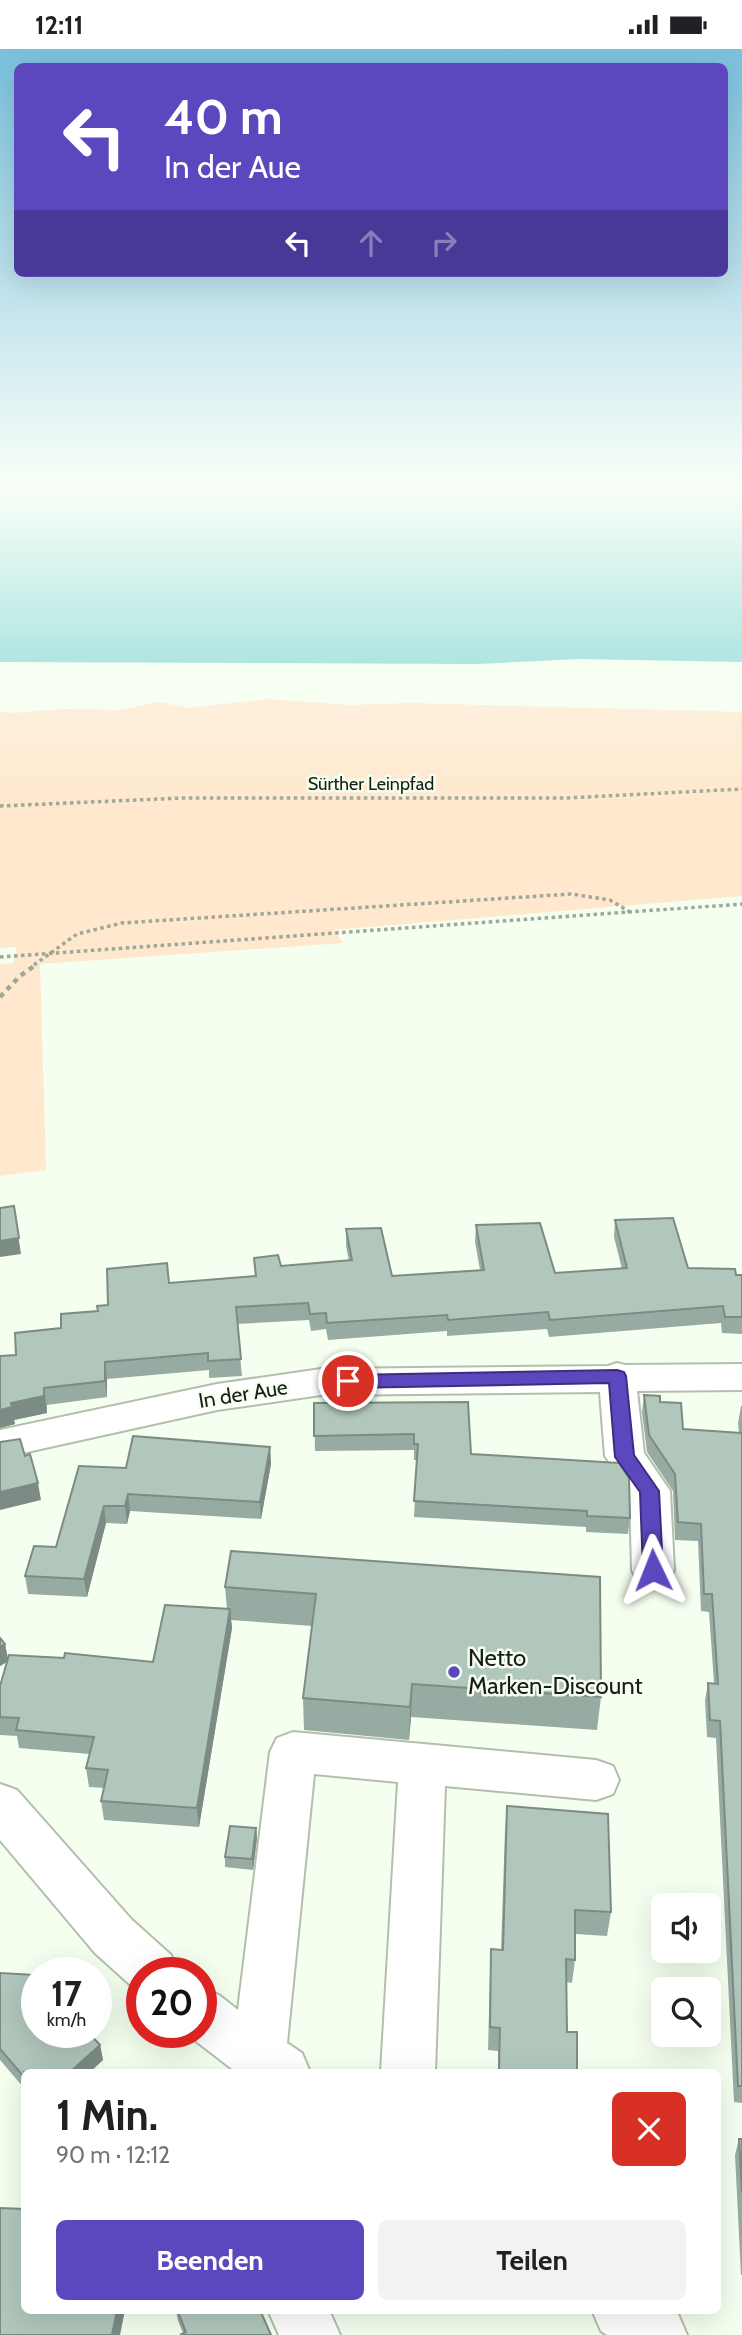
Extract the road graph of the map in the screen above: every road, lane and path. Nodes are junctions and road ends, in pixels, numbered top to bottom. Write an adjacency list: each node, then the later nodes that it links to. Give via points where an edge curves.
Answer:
1 (742, 789): 2 (path, Sürther Leinpfad, via 566,798 182,798)
2 (0, 806)
3 (742, 904): 4 (path)
4 (631, 912): 5 (path); 5 (path, via 610,900 571,894 122,923 76,934)
5 (53, 953): 6 (path); 7 (path)
6 (0, 957)
7 (0, 997)
8 (617, 1376): 9 (street, In der Aue); 10 (street, In der Aue, via 321,1382 217,1397); 11 (street, via 625,1457 650,1491)
9 (742, 1377)
10 (0, 1444)
11 (653, 1570)
12 (422, 1764): 13 (street); 17 (street, via 293,1752); 18 (street)
13 (596, 1780)
14 (0, 1805): 15 (street)
15 (136, 1957)
16 (217, 2025): 17 (street)
17 (271, 2064)
18 (408, 2069)
19 (300, 2314): 21 (street)
20 (628, 2314): 22 (street)
21 (310, 2335)
22 (657, 2335)

